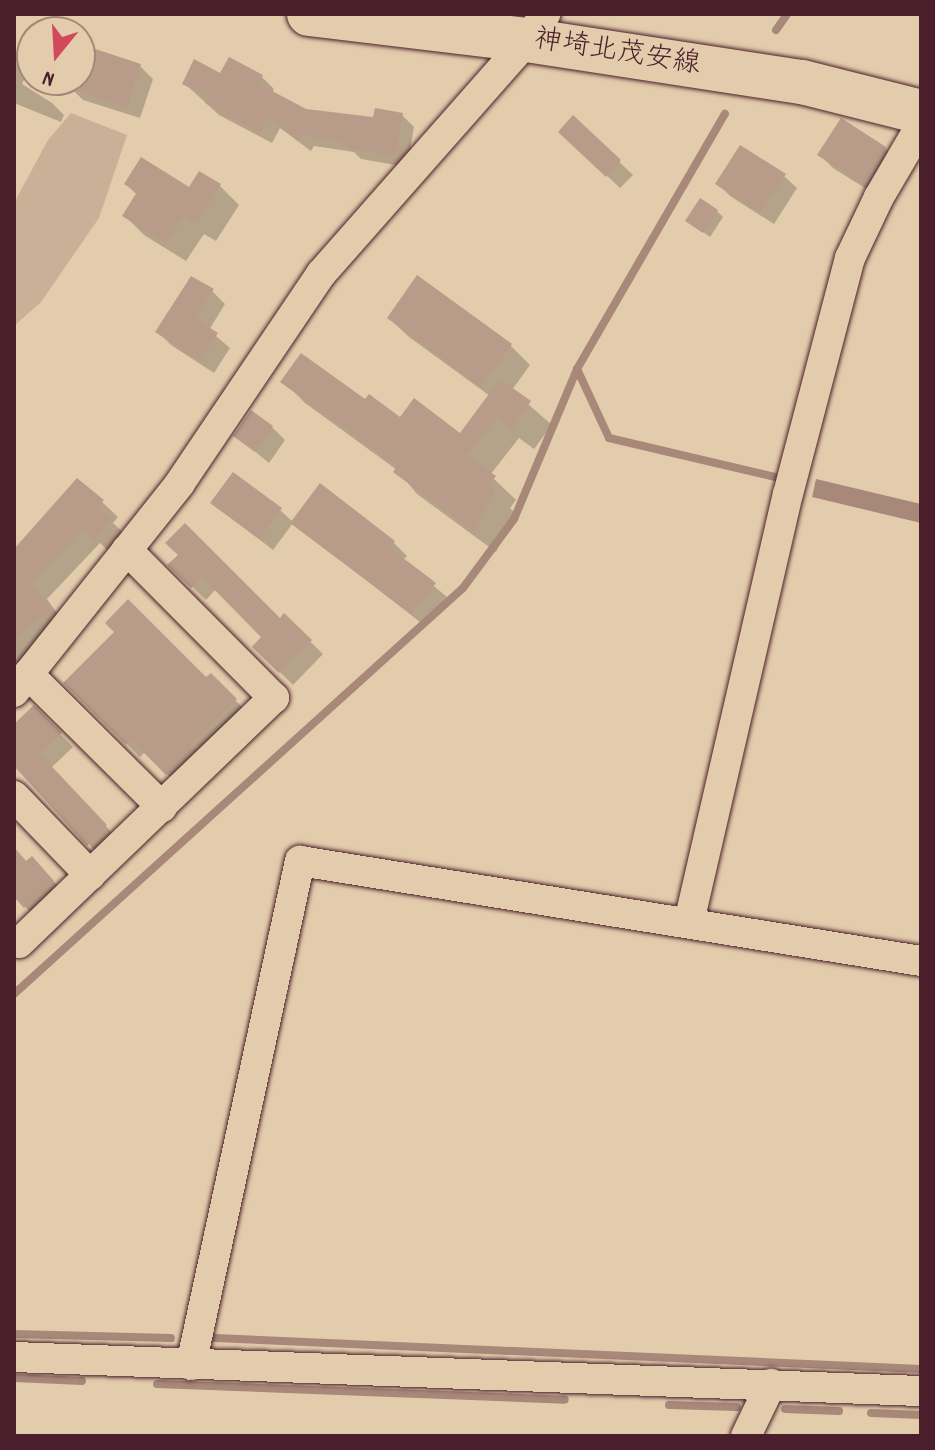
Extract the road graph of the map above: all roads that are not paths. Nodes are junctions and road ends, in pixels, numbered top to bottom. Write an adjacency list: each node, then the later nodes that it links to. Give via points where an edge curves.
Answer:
1 (309, 14): 2 (main road, 神埼北茂安線)
2 (536, 27): 3 (main road, 神埼北茂安線); 5 (street, via 321,274 180,483)
3 (921, 112)
4 (921, 125): 10 (street, via 850,258 791,481)
5 (127, 550): 6 (street); 8 (street, via 274,698)
6 (21, 683): 8 (street)
7 (14, 796): 9 (street)
8 (162, 807): 9 (street)
9 (90, 875): 11 (street)
10 (689, 922): 12 (street); 14 (street, via 300,861)
11 (16, 940)
12 (921, 961)
13 (14, 1357): 14 (street)
14 (191, 1365): 15 (street)
15 (771, 1384): 16 (street); 17 (street)
16 (921, 1391)
17 (746, 1436)

